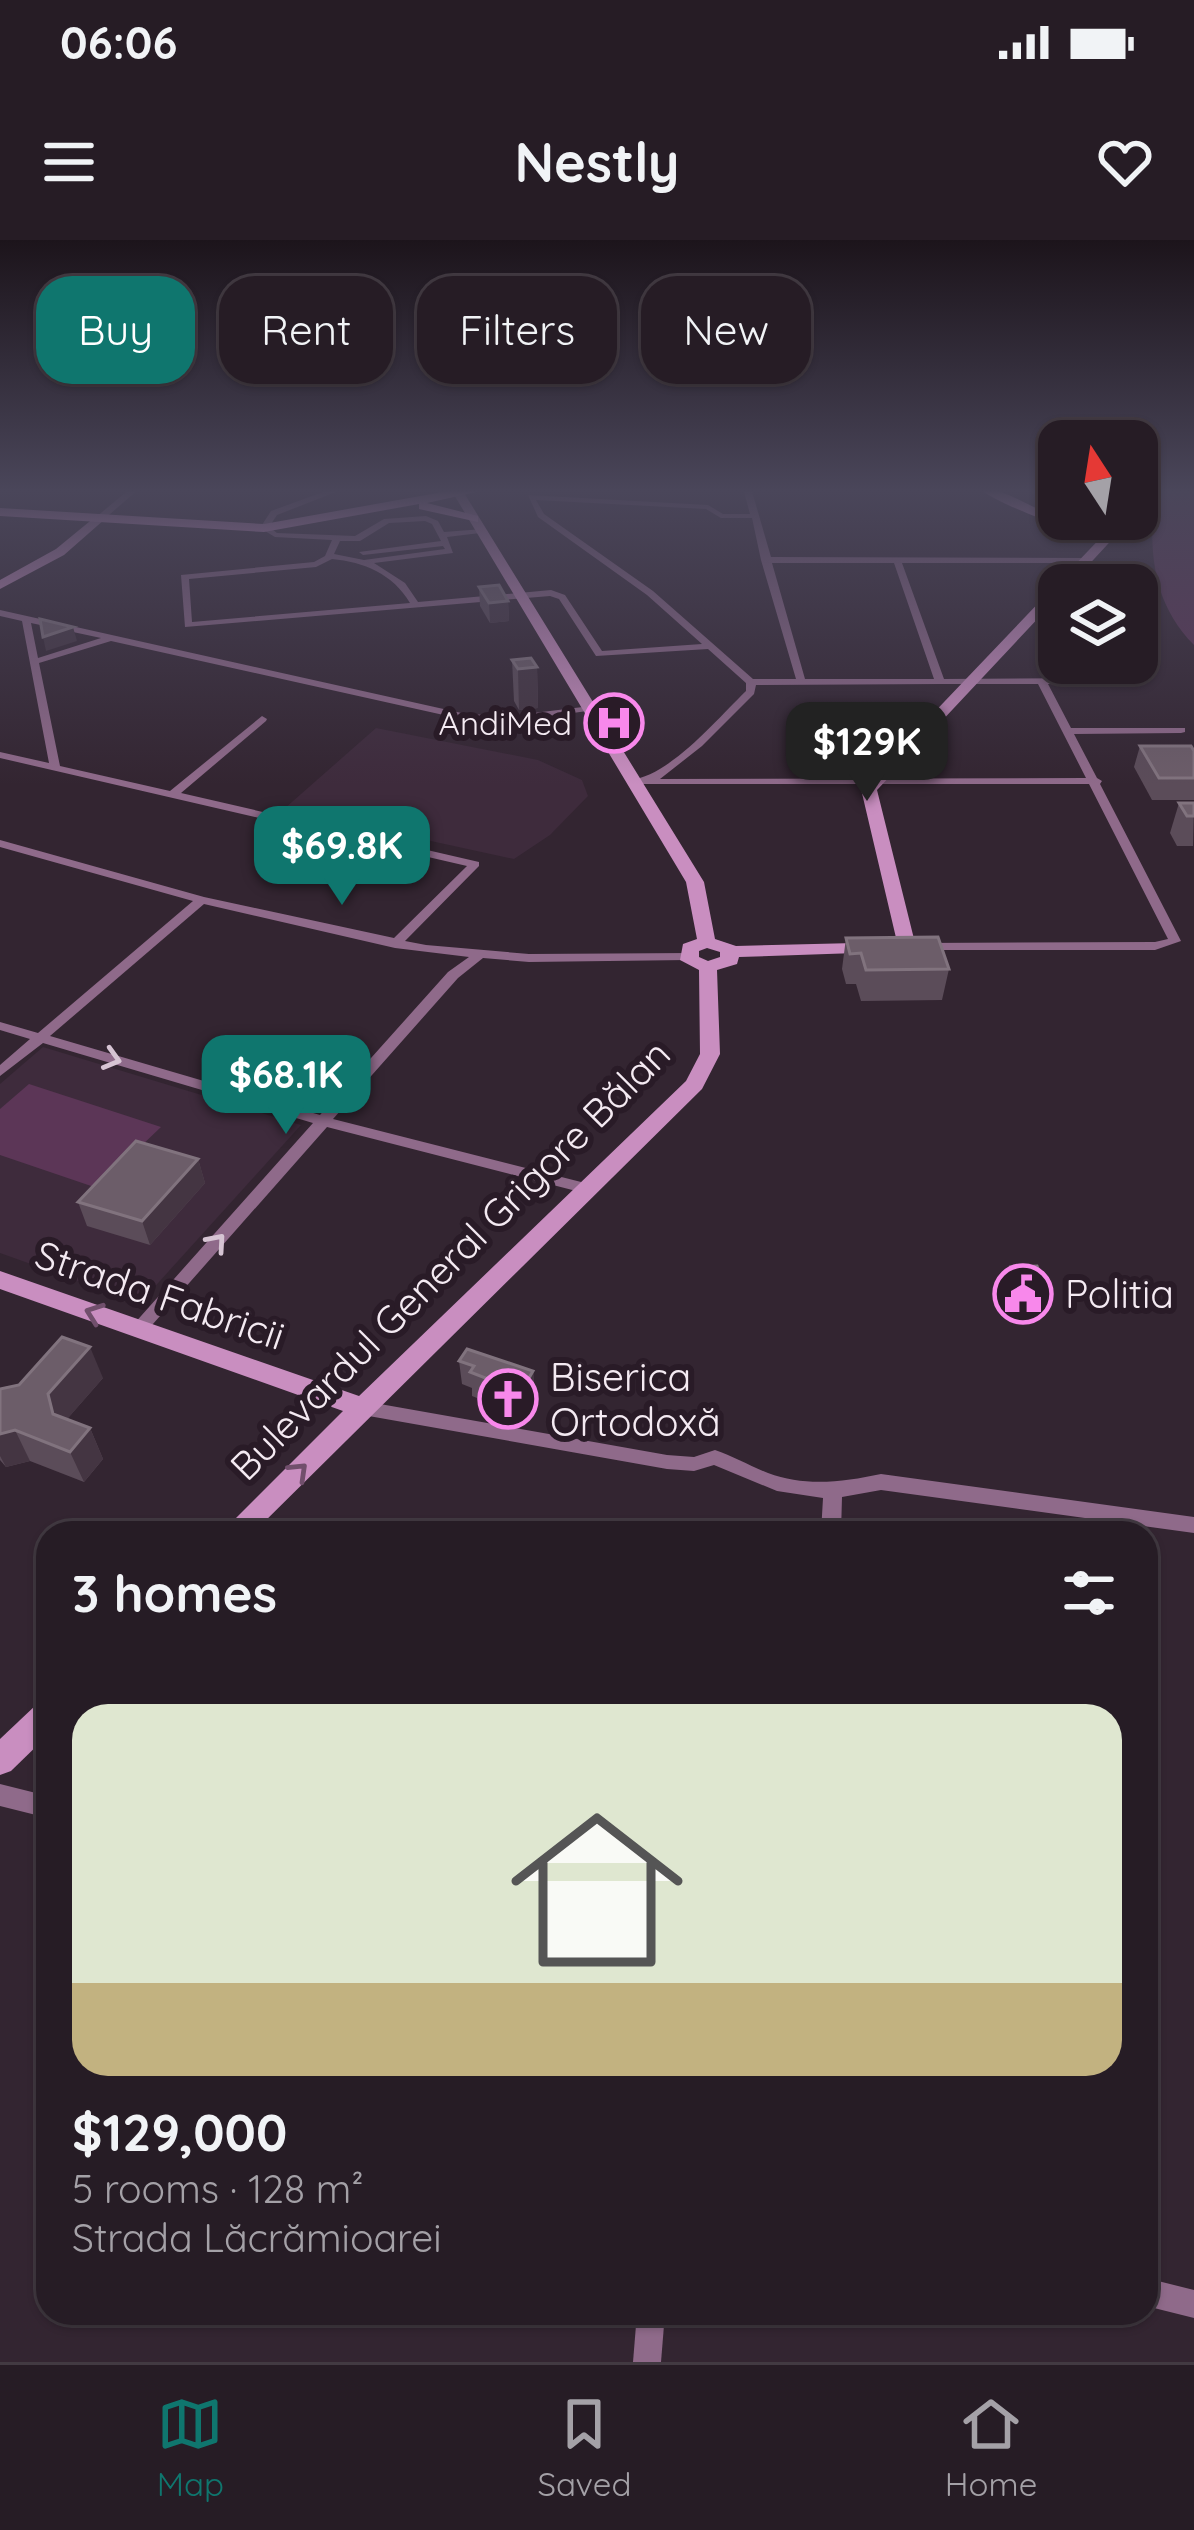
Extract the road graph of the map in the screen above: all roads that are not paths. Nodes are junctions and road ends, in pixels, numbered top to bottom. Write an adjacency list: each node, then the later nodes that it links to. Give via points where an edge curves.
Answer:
1 (186, 587): 9 (street, via 188,625 200,628)
2 (405, 587): 9 (street)
3 (513, 587): 8 (main road)
4 (642, 587): 13 (street)
5 (773, 587): 16 (street)
6 (907, 587): 17 (street)
7 (1057, 587): 18 (main road)
8 (518, 596): 9 (street); 13 (street, via 562,597 598,654 609,657); 21 (main road)
9 (416, 606)
10 (0, 613): 11 (street)
11 (26, 619): 12 (street); 14 (street)
12 (109, 639): 14 (street); 21 (street, via 479,719)
13 (709, 646): 15 (street)
14 (34, 662): 26 (street)
15 (751, 682): 16 (street); 27 (street, via 730,713)
16 (801, 682): 17 (street)
17 (940, 682): 18 (street)
18 (971, 682): 19 (street); 28 (main road)
19 (1038, 682)
20 (1043, 684): 24 (street)
21 (587, 708): 27 (main road)
22 (262, 719): 30 (street)
23 (1181, 730): 24 (street)
24 (1070, 731): 29 (street)
25 (0, 755): 26 (street)
26 (55, 767): 30 (street)
27 (642, 781): 28 (street); 33 (main road, via 695,882)
28 (877, 781): 29 (street); 35 (main road, via 868,796)
29 (1097, 781): 35 (street, via 1176,936 1172,944)
30 (173, 794): 34 (street, via 475,864)
31 (0, 843): 32 (street)
32 (202, 899): 34 (street); 42 (street)
33 (707, 942): 36 (main road); 39 (main road, via 694,945)
34 (395, 944): 37 (street)
35 (907, 946): 36 (main road)
36 (731, 952): 39 (main road, via 727,963)
37 (456, 954): 38 (street); 40 (street)
38 (478, 956): 39 (street); 40 (street)
39 (698, 962): 45 (main road, Bulevardul General Grigore Bălan, via 711,1043 702,1075)
40 (452, 975): 44 (street)
41 (0, 1026): 42 (street)
42 (42, 1038): 43 (street); 44 (street, one-way to 44)
43 (0, 1072)
44 (323, 1121): 45 (street); 47 (street, one-way to 44)
45 (588, 1190): 48 (main road, Bulevardul General Grigore Bălan)
46 (0, 1280): 47 (main road, Strada Fabricii, one-way to 46)
47 (139, 1330): 48 (main road, Strada Fabricii)
48 (363, 1408): 49 (street, via 667,1462 715,1457 762,1481); 50 (main road, Bulevardul General Grigore Bălan, one-way to 48)
49 (833, 1494): 51 (street); 52 (street, via 881,1482)
50 (247, 1521)
51 (832, 1521)
52 (1194, 1525)
53 (36, 1726): 54 (main road)
54 (0, 1760)
55 (0, 1795): 56 (street)
56 (36, 1804)
57 (1158, 2295): 58 (street)
58 (1194, 2304)
59 (650, 2325): 60 (street)
60 (647, 2362)

